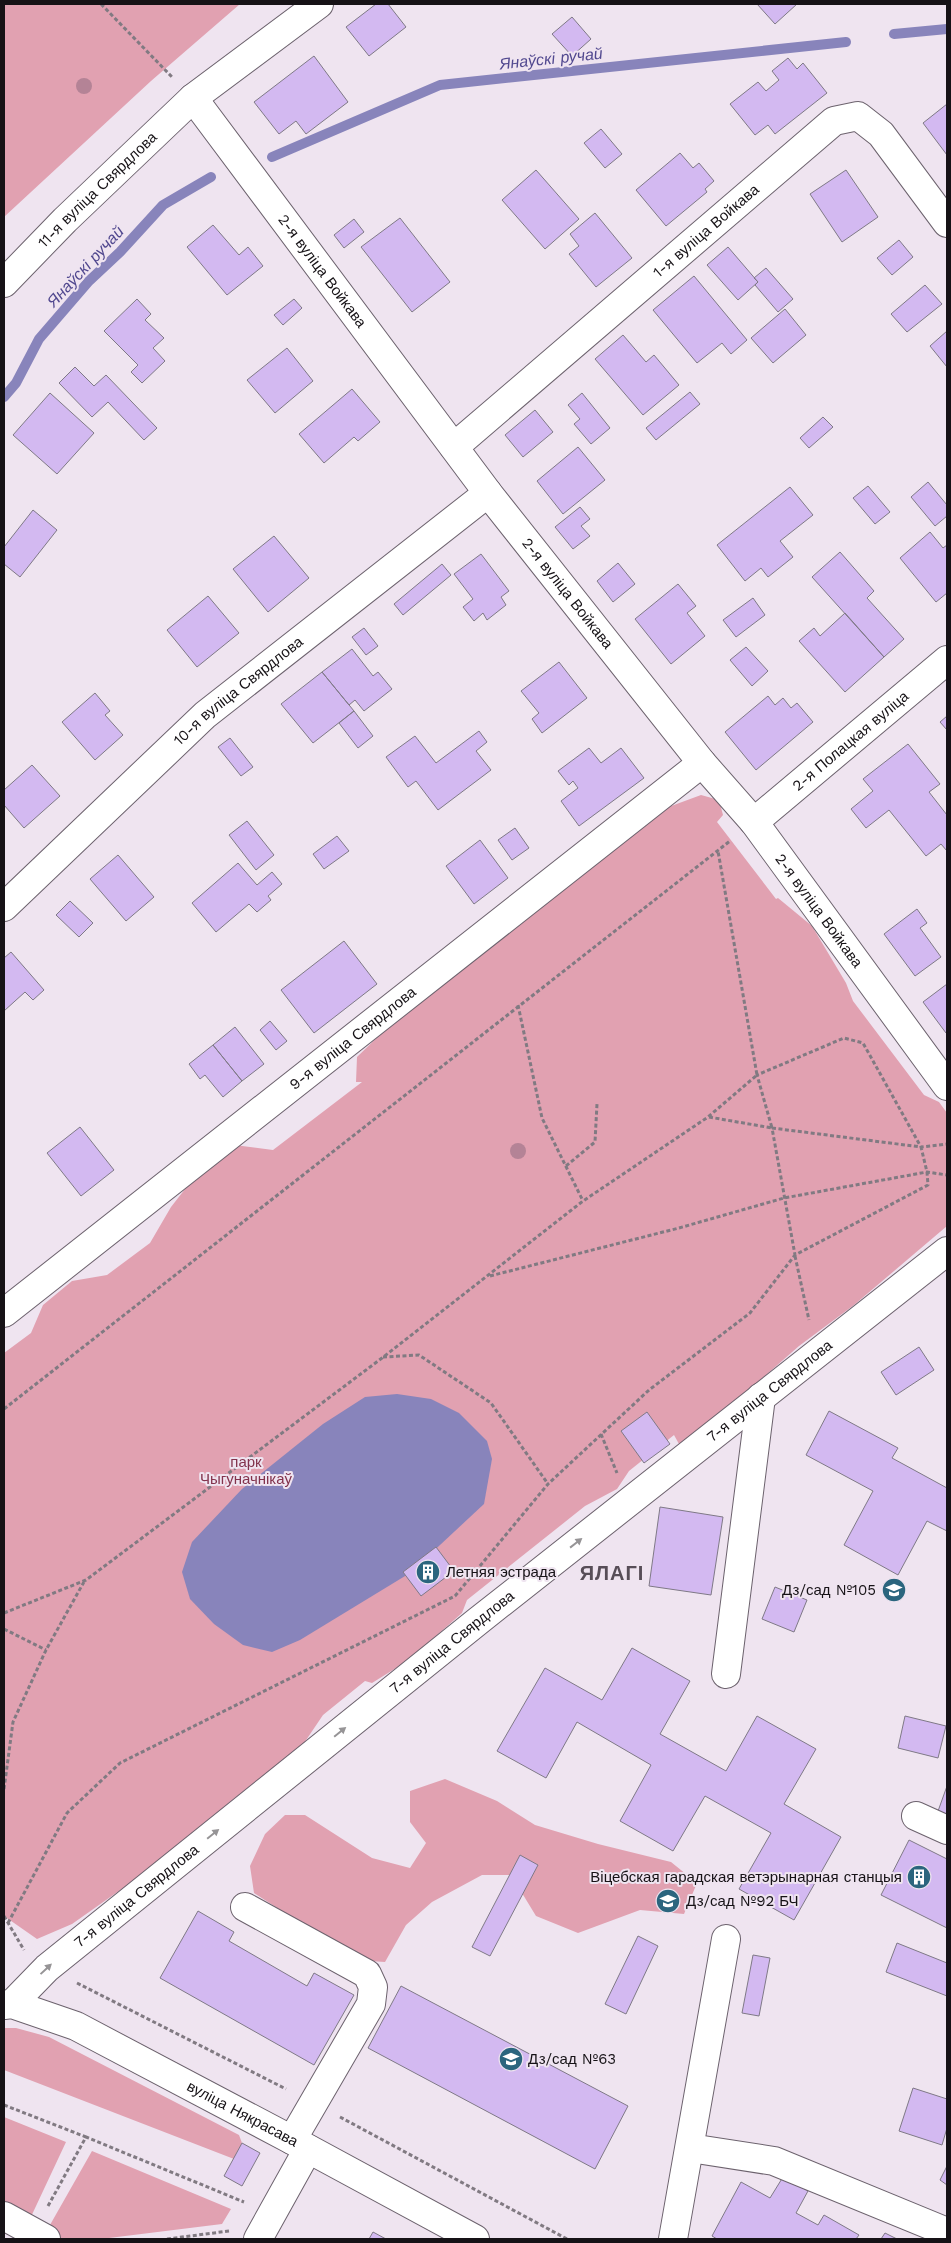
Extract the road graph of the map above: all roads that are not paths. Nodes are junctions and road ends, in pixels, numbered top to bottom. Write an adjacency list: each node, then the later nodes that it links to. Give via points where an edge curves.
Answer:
1 (319, 4): 2 (street, 11-я вуліца Свярдлова)
2 (193, 98): 4 (street, 11-я вуліца Свярдлова, via 64,220); 5 (street, 2-я вуліца Войкава)
3 (947, 223): 5 (street, 1-я вуліца Войкава, via 881,134 858,116 834,121)
4 (4, 283)
5 (454, 447): 6 (street, 2-я вуліца Войкава)
6 (488, 493): 8 (street, 2-я вуліца Войкава); 10 (street, 10-я вуліца Свярдлова, via 205,714)
7 (947, 660): 9 (street, 2-я Полацкая вуліца)
8 (702, 763): 9 (street, 2-я вуліца Войкава); 13 (street, 9-я вуліца Свярдлова)
9 (754, 822): 11 (street, 2-я вуліца Войкава)
10 (4, 907)
11 (947, 1086)
12 (947, 1251): 14 (street, 7-я вуліца Свярдлова)
13 (4, 1313)
14 (761, 1397): 15 (street); 20 (street, 7-я вуліца Свярдлова, one-way to 14, via 47,1968)
15 (726, 1674)
16 (916, 1816): 17 (street)
17 (947, 1830)
18 (245, 1907): 21 (street, via 367,1974 373,1987 371,2004)
19 (726, 1939): 22 (street)
20 (8, 2004): 21 (street, вуліца Някрасава, via 76,2026)
21 (300, 2144): 26 (street, вуліца Някрасава); 27 (street)
22 (690, 2148): 24 (street, via 774,2161); 28 (street)
23 (4, 2216): 25 (street)
24 (947, 2232)
25 (40, 2236)
26 (467, 2238)
27 (258, 2239)
28 (673, 2239)

